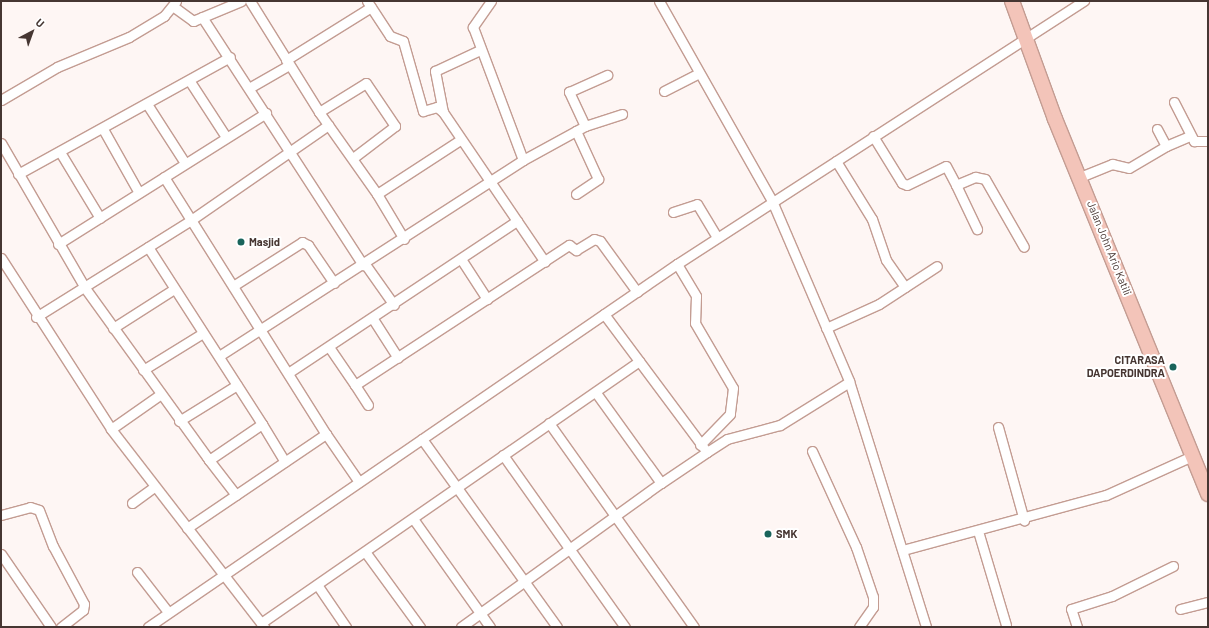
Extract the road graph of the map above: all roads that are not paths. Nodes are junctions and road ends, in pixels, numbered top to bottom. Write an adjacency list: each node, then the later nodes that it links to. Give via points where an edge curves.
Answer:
1 (241, 1): 9 (street)
2 (250, 1): 13 (street)
3 (491, 1): 11 (street, via 472,28)
4 (659, 1): 14 (street)
5 (1012, 1): 10 (main road, Jalan John Ario Katili)
6 (1084, 1): 10 (street)
7 (175, 4): 9 (street, via 193,21); 19 (street, via 129,37 56,67)
8 (369, 4): 13 (street); 23 (street, via 390,36 403,40 423,111 437,107)
9 (202, 17): 12 (street)
10 (1025, 38): 31 (street); 46 (main road, Jalan John Ario Katili)
11 (480, 50): 23 (street, via 435,71); 41 (street)
12 (230, 57): 16 (street); 17 (street)
13 (287, 62): 17 (street); 22 (street)
14 (699, 73): 18 (street); 52 (street)
15 (607, 75): 27 (street, via 569,92)
16 (189, 80): 21 (street); 33 (street)
17 (249, 88): 24 (street)
18 (664, 91)
19 (1, 100)
20 (1174, 102): 32 (street)
21 (147, 104): 28 (street); 43 (street)
22 (319, 112): 26 (street); 40 (street, via 366,83 395,126)
23 (443, 112): 34 (street)
24 (266, 113): 33 (street); 39 (street)
25 (622, 114): 27 (street)
26 (328, 125): 39 (street); 40 (street)
27 (585, 126): 30 (street)
28 (103, 128): 38 (street); 49 (street)
29 (1157, 129): 37 (street)
30 (576, 131): 41 (street); 51 (street, via 598,179)
31 (873, 136): 42 (street); 48 (street, via 902,183 913,184 946,166)
32 (1190, 136): 35 (street, via 1197,143); 37 (street)
33 (226, 137): 43 (street)
34 (460, 140): 47 (street); 50 (street)
35 (1208, 141)
36 (1, 143): 44 (street)
37 (1166, 146): 46 (street, via 1129,168 1114,164)
38 (60, 152): 44 (street); 54 (street)
39 (288, 152): 55 (street); 67 (street)
40 (353, 158): 50 (street)
41 (523, 160): 47 (street)
42 (836, 161): 52 (street); 71 (street, via 872,219 886,260)
43 (185, 163): 45 (street)
44 (18, 174): 60 (street)
45 (164, 177): 49 (street); 55 (street)
46 (1080, 177): 106 (main road, Jalan John Ario Katili)
47 (489, 180): 56 (street); 59 (street)
48 (956, 185): 57 (street); 62 (street, via 975,177 985,179)
49 (139, 193): 54 (street)
50 (377, 194): 59 (street)
51 (576, 194)
52 (772, 201): 58 (street); 81 (street)
53 (673, 212): 58 (street, via 697,204)
54 (100, 218): 60 (street)
55 (191, 220): 61 (street); 70 (street)
56 (517, 222): 64 (street); 65 (street)
57 (977, 229)
58 (718, 237): 66 (street)
59 (404, 239): 67 (street)
60 (58, 244): 72 (street)
61 (148, 247): 72 (street); 73 (street)
62 (1024, 247)
63 (1, 258): 78 (street)
64 (461, 259): 75 (street); 76 (street)
65 (545, 262): 74 (street, via 569,245 576,250 597,239); 75 (street)
66 (677, 264): 74 (street); 103 (street, via 696,296 695,323 733,388 730,414)
67 (364, 265): 69 (street); 76 (street)
68 (938, 266): 71 (street)
69 (334, 283): 70 (street, via 308,245 302,242); 82 (street)
70 (233, 286): 82 (street)
71 (906, 287): 81 (street)
72 (85, 288): 78 (street); 80 (street)
73 (174, 290): 80 (street); 83 (street)
74 (636, 292): 77 (street)
75 (487, 299): 86 (street)
76 (394, 305): 79 (street)
77 (604, 314): 87 (street); 102 (street)
78 (36, 318): 100 (street)
79 (373, 319): 84 (street); 86 (street)
80 (113, 328): 88 (street)
81 (826, 328): 90 (street)
82 (261, 331): 85 (street); 89 (street)
83 (203, 333): 85 (street); 88 (street)
84 (329, 347): 89 (street); 92 (street)
85 (220, 356): 91 (street)
86 (398, 358): 92 (street)
87 (639, 361): 93 (street); 103 (street)
88 (143, 370): 94 (street)
89 (288, 374): 101 (street)
90 (849, 382): 103 (street, via 780,425 726,439); 123 (street)
91 (237, 384): 96 (street); 98 (street)
92 (356, 385): 95 (street)
93 (596, 393): 97 (street); 110 (street)
94 (161, 394): 96 (street); 100 (street)
95 (368, 405)
96 (179, 421): 107 (street)
97 (549, 423): 105 (street); 117 (street)
98 (262, 424): 107 (street); 108 (street)
99 (998, 427): 119 (street)
100 (111, 429): 111 (street)
101 (326, 434): 108 (street); 109 (street)
102 (422, 439): 109 (street); 112 (street)
103 (703, 449): 110 (street)
104 (812, 451): 147 (street, via 856,547 873,597 873,607)
105 (503, 455): 112 (street); 122 (street)
106 (1192, 456): 113 (main road, Jalan John Ario Katili); 119 (street, via 1106,495)
107 (209, 460): 114 (street)
108 (285, 462): 114 (street)
109 (359, 482): 128 (street)
110 (661, 483): 117 (street)
111 (154, 487): 115 (street); 120 (street)
112 (457, 488): 118 (street); 129 (street)
113 (1208, 494)
114 (236, 495): 120 (street)
115 (132, 503)
116 (1, 516): 138 (street, via 30,507 39,510 53,546 84,604 83,610)
117 (615, 518): 122 (street); 146 (street)
118 (414, 520): 124 (street); 134 (street)
119 (1024, 520): 121 (street)
120 (187, 528): 128 (street)
121 (978, 531): 123 (street); 136 (street)
122 (569, 549): 129 (street); 145 (street)
123 (903, 550): 148 (street)
124 (366, 553): 130 (street); 141 (street)
125 (1, 554): 137 (street)
126 (1173, 566): 149 (street, via 1112,596 1071,609)
127 (137, 572): 133 (street)
128 (222, 574): 133 (street); 135 (street)
129 (524, 581): 134 (street); 144 (street)
130 (318, 586): 135 (street); 140 (street)
131 (1208, 602): 132 (street)
132 (1180, 609)
133 (168, 612): 139 (street)
134 (480, 613): 142 (street); 143 (street)
135 (263, 625)
136 (1006, 625)
137 (51, 627)
138 (61, 627)
139 (148, 627)
140 (346, 627)
141 (420, 627)
142 (461, 627)
143 (490, 627)
144 (557, 627)
145 (625, 627)
146 (694, 627)
147 (859, 627)
148 (926, 627)
149 (1077, 627)

